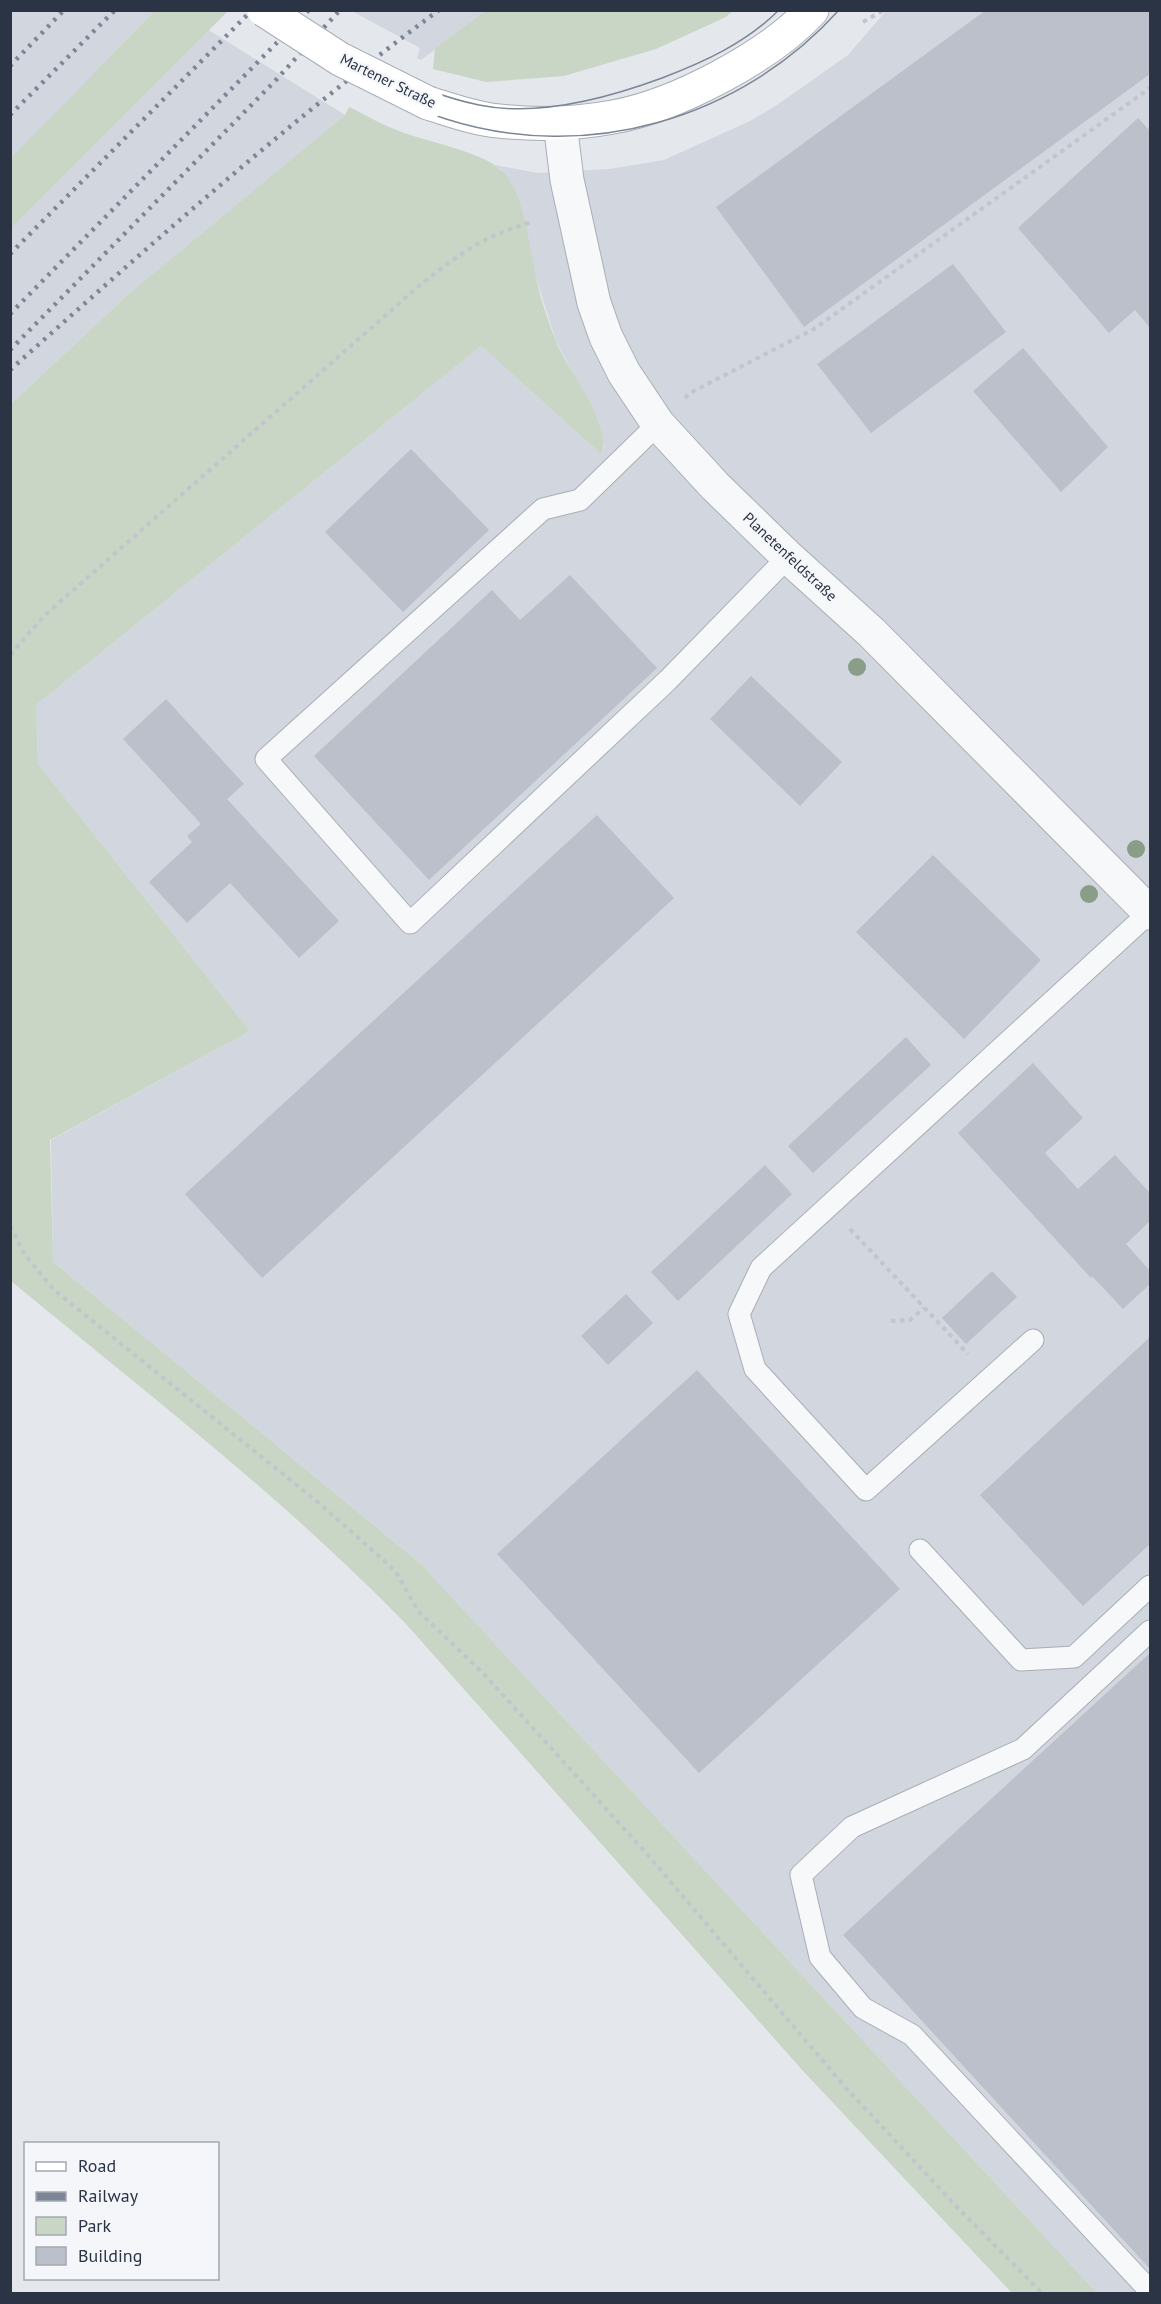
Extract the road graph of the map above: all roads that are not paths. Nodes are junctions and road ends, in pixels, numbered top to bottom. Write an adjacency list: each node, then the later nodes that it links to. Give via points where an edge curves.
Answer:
1 (264, 10): 3 (main road, Martener Straße, bridge, via 340,59 428,103 497,121)
2 (812, 10): 3 (main road, Martener Straße, via 770,48 674,98 615,117)
3 (560, 123): 4 (street, Planetenfeldstraße, via 567,180 594,303 624,373)
4 (658, 424): 5 (street, Planetenfeldstraße); 5 (lane, via 580,500 543,508 266,759 410,922 668,680)
5 (788, 557): 6 (street, Planetenfeldstraße, via 871,632)
6 (1150, 912): 7 (lane, via 761,1268 739,1314 754,1369 866,1490)
7 (1033, 1340)
8 (920, 1550): 9 (lane, via 1021,1660 1074,1657)
9 (1150, 1586)
10 (1150, 1631): 11 (lane, via 1023,1749 852,1827 801,1875 819,1957 863,2008 912,2035)
11 (1150, 2291)

